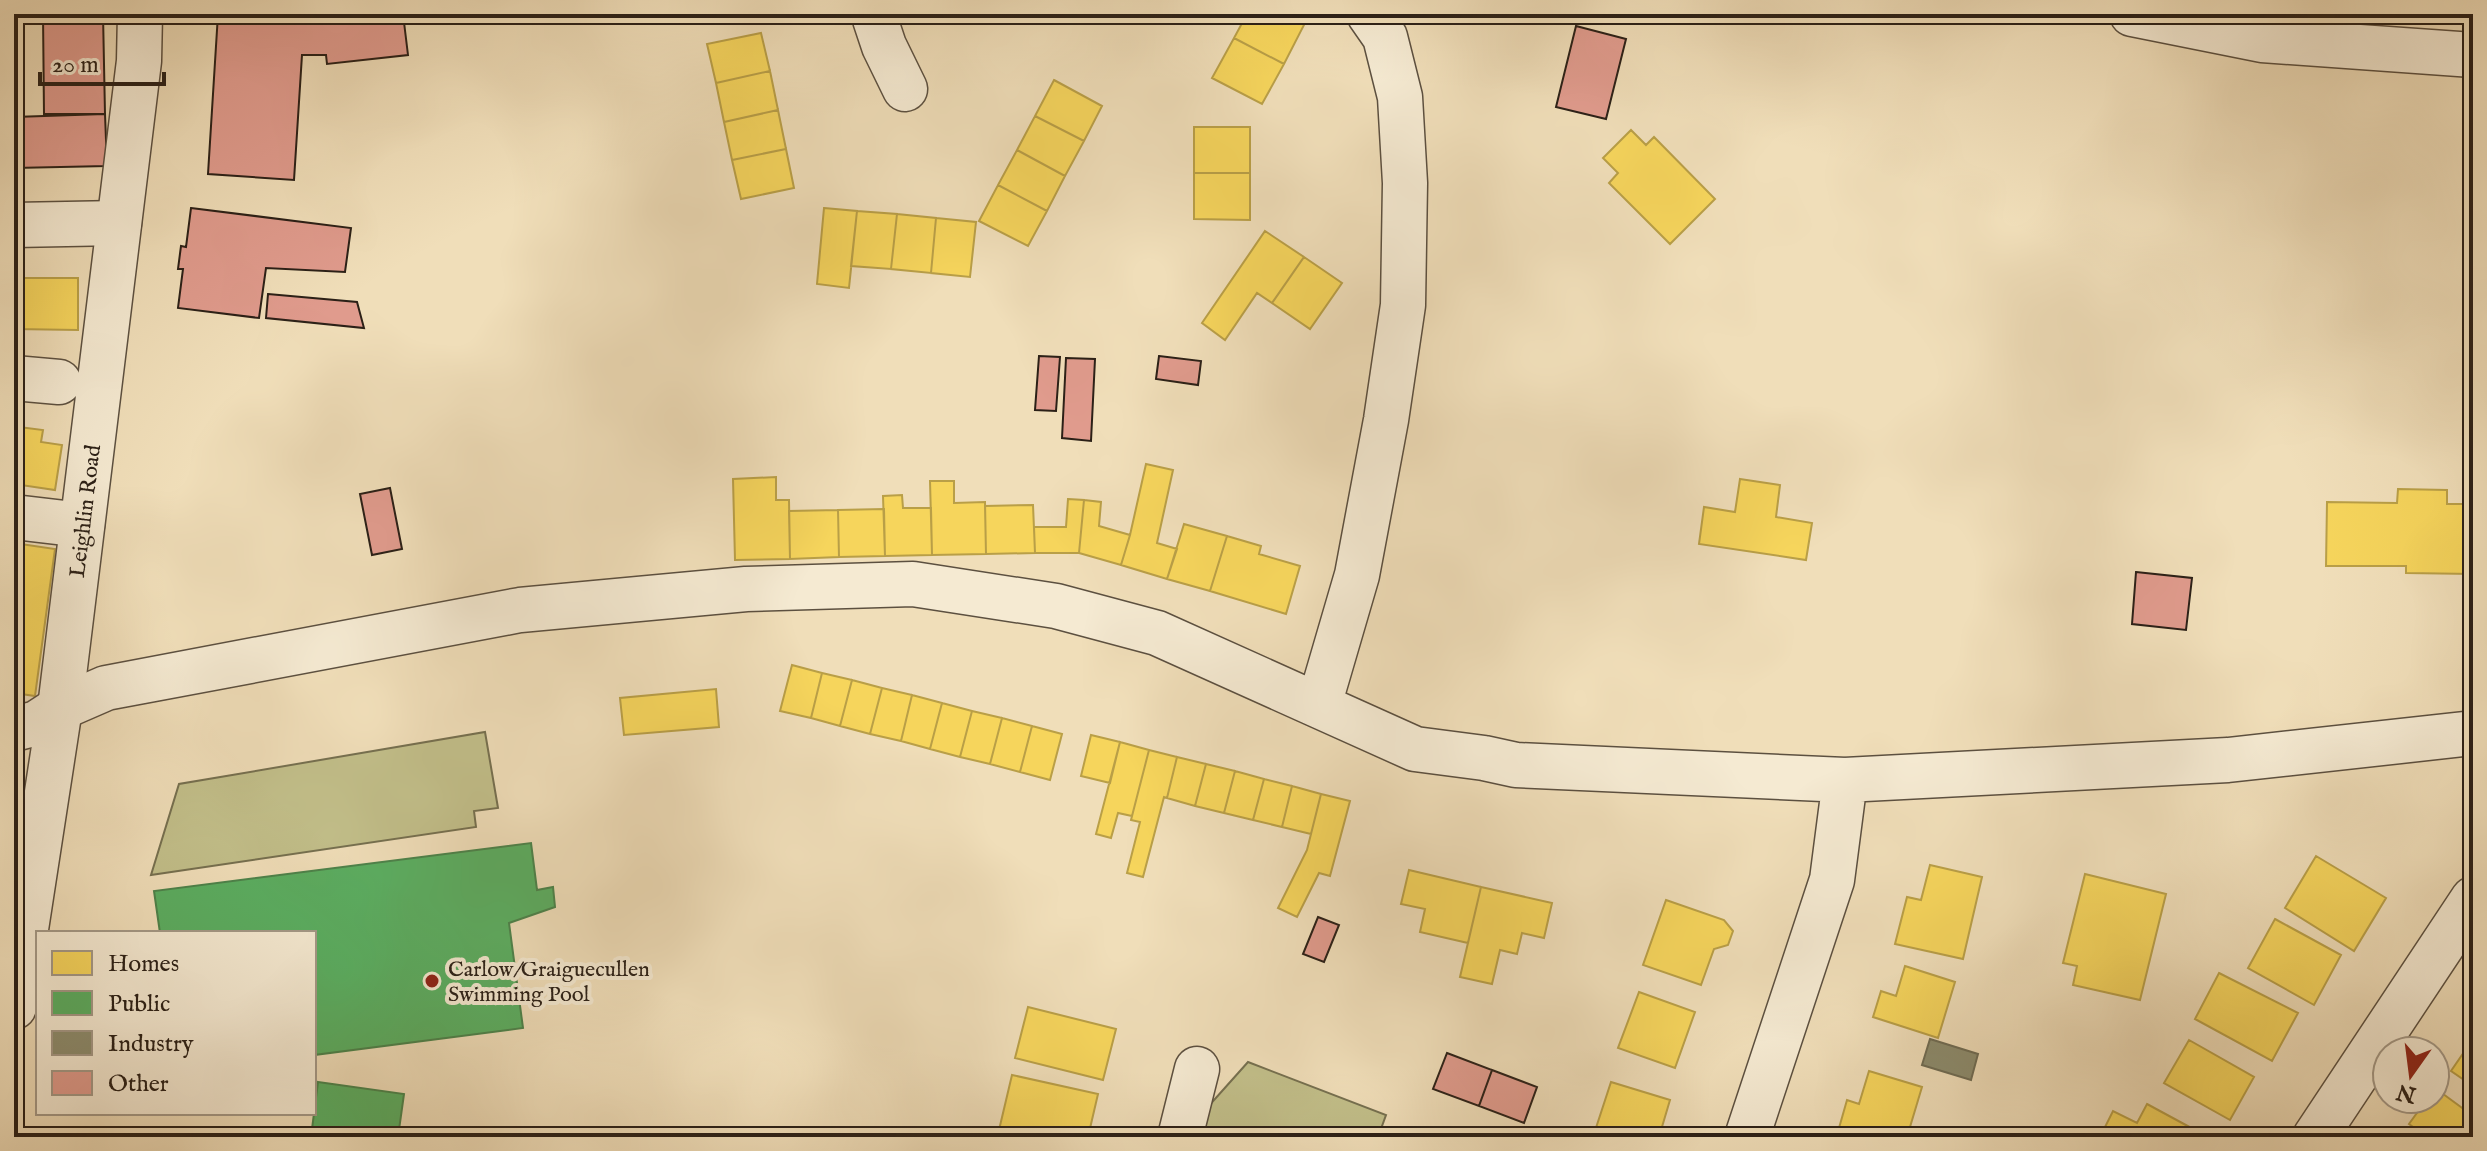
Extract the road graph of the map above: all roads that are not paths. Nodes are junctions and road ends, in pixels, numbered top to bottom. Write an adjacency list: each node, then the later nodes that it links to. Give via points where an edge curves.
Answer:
1 (140, 14): 7 (street, Leighlin Road)
2 (876, 14): 6 (street, via 884,46)
3 (1369, 14): 13 (street, via 1385,37 1400,97 1403,305 1357,575)
4 (2132, 14): 5 (street, via 2262,40)
5 (2454, 40)
6 (905, 89)
7 (119, 223): 8 (street); 12 (street, Leighlin Road)
8 (14, 225)
9 (14, 378): 10 (street)
10 (59, 382)
11 (14, 517): 12 (street)
12 (82, 525): 14 (street, Leighlin Road)
13 (1319, 705): 14 (street, via 1157,633 1056,606 913,584 746,589 520,610 106,688); 17 (street, via 1415,749 1516,765)
14 (60, 708): 15 (street, via 37,723); 19 (street, Leighlin Road)
15 (14, 729)
16 (2473, 733): 17 (street, via 2228,760)
17 (1845, 780): 22 (street, via 1832,880)
18 (2473, 899): 23 (street)
19 (14, 1007)
20 (1197, 1069): 21 (street)
21 (1180, 1137)
22 (1747, 1137)
23 (2315, 1137)

